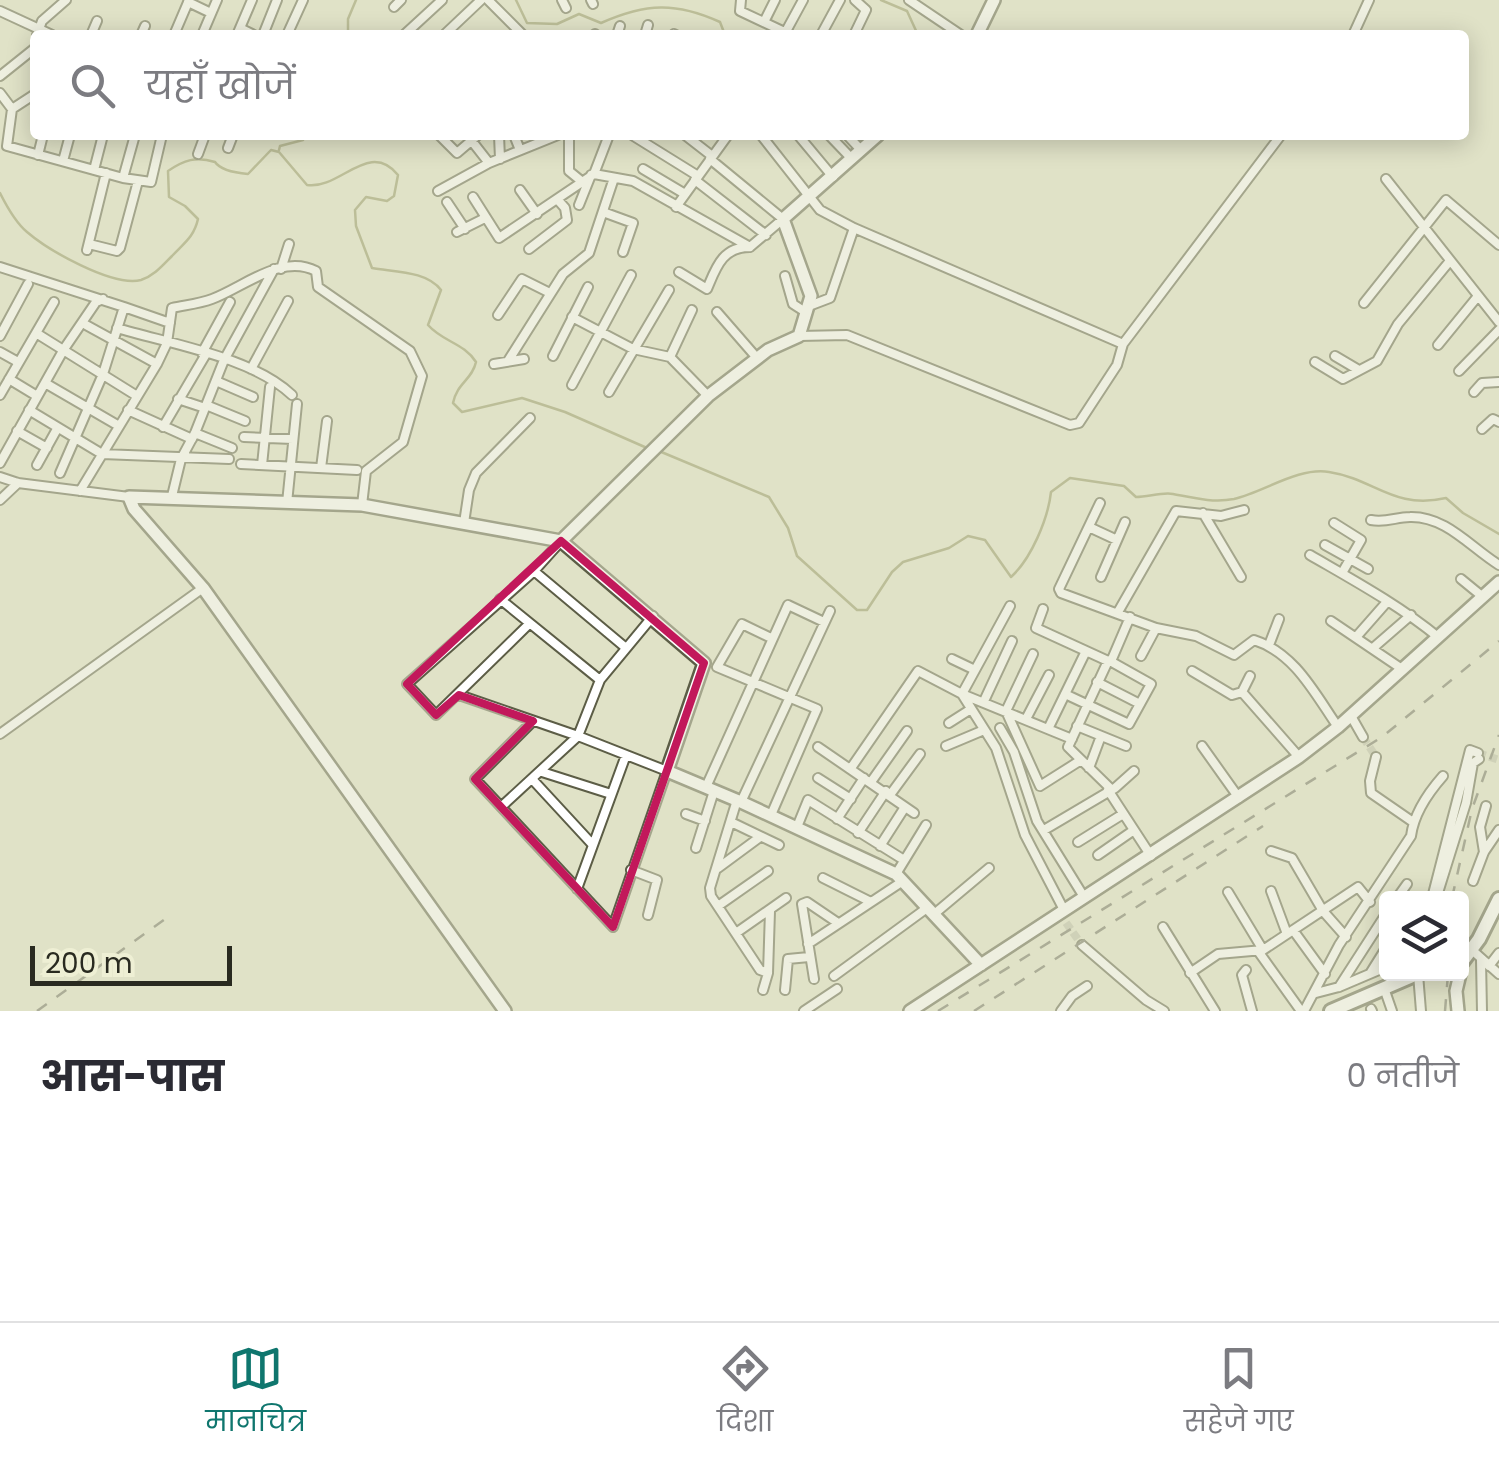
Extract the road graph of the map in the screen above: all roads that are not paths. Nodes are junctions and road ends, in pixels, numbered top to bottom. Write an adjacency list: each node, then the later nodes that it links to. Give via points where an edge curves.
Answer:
1 (6, 0): 18 (street)
2 (66, 0): 26 (street)
3 (216, 0): 19 (street)
4 (252, 0): 30 (street)
5 (277, 0): 31 (street)
6 (303, 0): 32 (street)
7 (442, 0): 33 (street)
8 (484, 0): 34 (street); 35 (street)
9 (741, 0): 20 (street, via 740,11)
10 (774, 0): 22 (street)
11 (803, 0): 38 (street)
12 (840, 0): 39 (street)
13 (855, 0): 40 (street, via 866,10)
14 (909, 0): 41 (street)
15 (1369, 0): 43 (street)
16 (188, 1): 19 (street); 28 (street)
17 (989, 2): 42 (street)
18 (4, 13): 25 (street)
19 (211, 13): 29 (street)
20 (748, 15): 22 (street); 24 (street)
21 (97, 21): 27 (street)
22 (764, 22): 37 (street)
23 (648, 25): 36 (street)
24 (742, 28)
25 (34, 30)
26 (38, 30)
27 (93, 30)
28 (176, 30)
29 (204, 30)
30 (239, 30)
31 (264, 30)
32 (289, 30)
33 (409, 30)
34 (450, 30)
35 (517, 30)
36 (646, 30)
37 (779, 30)
38 (789, 30)
39 (824, 30)
40 (856, 30)
41 (954, 30)
42 (979, 30)
43 (1355, 30)
44 (30, 52): 45 (street)
45 (0, 76)
46 (0, 92): 48 (street)
47 (30, 97): 48 (street)
48 (12, 108): 75 (street, via 6,145)
49 (42, 140): 75 (street)
50 (69, 140): 80 (street)
51 (103, 140): 83 (street)
52 (135, 140): 87 (street)
53 (161, 140): 92 (street, via 153,178)
54 (203, 140): 76 (street)
55 (231, 140): 73 (street)
56 (444, 140): 57 (street, via 457,153)
57 (472, 140)
58 (475, 140): 81 (street)
59 (498, 140): 79 (street)
60 (516, 140): 74 (street)
61 (539, 140): 74 (street)
62 (569, 140): 91 (street, via 570,171)
63 (607, 140): 85 (street)
64 (639, 140): 89 (street)
65 (691, 140): 78 (street)
66 (723, 140): 78 (street)
67 (765, 140): 97 (street)
68 (802, 140): 86 (street)
69 (836, 140): 77 (street)
70 (850, 140): 77 (street)
71 (872, 140): 77 (street)
72 (1277, 140): 148 (street)
73 (228, 148)
74 (520, 150): 79 (street)
75 (38, 154): 80 (street)
76 (198, 154)
77 (857, 154): 86 (street)
78 (711, 157): 89 (street); 105 (street)
79 (500, 159): 81 (street)
80 (63, 162): 83 (street)
81 (489, 163): 94 (street)
82 (643, 168): 95 (street)
83 (94, 170): 84 (street)
84 (106, 174): 87 (street); 92 (street, via 88,247 120,248)
85 (593, 174): 88 (street); 91 (street); 100 (street)
86 (833, 176): 97 (street)
87 (124, 178): 92 (street)
88 (614, 178): 101 (street, via 633,181); 102 (street)
89 (696, 178): 95 (street); 108 (street)
90 (1386, 179): 107 (street)
91 (580, 180): 98 (street)
92 (138, 182)
93 (520, 190): 103 (street)
94 (438, 191)
95 (685, 194): 101 (street)
96 (473, 197): 104 (street)
97 (812, 197): 105 (street); 106 (street, via 820,210)
98 (558, 199): 103 (street); 112 (street, via 568,220)
99 (448, 202): 104 (street, via 461,231)
100 (579, 205)
101 (676, 207): 111 (street)
102 (603, 212): 113 (street, via 632,223); 123 (street, via 589,253)
103 (537, 214): 104 (street, via 499,238)
104 (485, 218)
105 (783, 219): 108 (street); 132 (street, via 809,288)
106 (854, 228): 132 (street, via 830,298); 148 (street)
107 (1422, 229): 110 (street, via 1446,200); 114 (street); 129 (street)
108 (766, 236): 111 (street)
109 (289, 244): 116 (street)
110 (1499, 246)
111 (750, 248): 117 (street, via 738,247 716,263 707,289)
112 (529, 249)
113 (623, 252)
114 (1449, 262): 124 (street); 167 (street, via 1377,361)
115 (0, 267): 125 (street)
116 (277, 269): 136 (street, via 212,299 172,308); 160 (street); 226 (street, via 303,264 316,271 318,287 410,351 422,376 402,442 366,472)
117 (678, 272)
118 (632, 276): 141 (street)
119 (785, 276): 132 (street, via 794,304)
120 (28, 284): 143 (street)
121 (588, 287): 135 (street)
122 (669, 290): 151 (street)
123 (550, 293): 134 (street, via 522,279); 161 (street)
124 (1478, 296): 137 (street); 149 (street)
125 (103, 299): 130 (street); 150 (street)
126 (288, 301): 166 (street)
127 (54, 302): 142 (street)
128 (230, 302): 154 (street)
129 (1364, 303)
130 (124, 306): 136 (street); 139 (street)
131 (692, 310): 157 (street)
132 (808, 310): 145 (street)
133 (717, 312): 158 (street)
134 (498, 315)
135 (572, 317): 141 (street); 155 (street)
136 (170, 322): 147 (street)
137 (1499, 322)
138 (86, 325): 146 (street)
139 (117, 328): 144 (street); 146 (street)
140 (1499, 330): 168 (street)
141 (601, 332): 151 (street); 175 (street)
142 (36, 333): 150 (street); 162 (street)
143 (0, 336)
144 (146, 336): 147 (street); 153 (street)
145 (799, 336): 148 (street, via 847,334 1070,425 1080,423); 158 (street)
146 (114, 340): 153 (street); 169 (street)
147 (168, 342): 154 (street); 164 (street)
148 (1123, 344)
149 (1438, 344)
150 (64, 349): 169 (street); 173 (street)
151 (633, 349): 157 (street); 177 (street)
152 (0, 352): 162 (street)
153 (137, 353): 164 (street)
154 (204, 353): 160 (street); 171 (street)
155 (554, 356)
156 (1335, 356): 167 (street)
157 (670, 357): 183 (street)
158 (757, 358): 183 (street)
159 (524, 359): 161 (street)
160 (224, 360): 166 (street); 174 (street)
161 (508, 361): 165 (street)
162 (18, 362): 170 (street)
163 (1314, 362): 167 (street, via 1338,378)
164 (157, 364): 182 (street)
165 (494, 364)
166 (251, 369): 179 (street)
167 (1357, 370)
168 (1459, 371)
169 (102, 374): 182 (street); 187 (street)
170 (9, 379): 180 (street); 181 (street)
171 (189, 381): 174 (street); 185 (street)
172 (1499, 382): 178 (street, via 1482,383)
173 (45, 383): 181 (street); 187 (street)
174 (214, 385): 184 (street); 188 (street)
175 (572, 385)
176 (270, 387): 202 (street)
177 (608, 392)
178 (1474, 392)
179 (292, 395)
180 (0, 396)
181 (37, 396): 189 (street)
182 (137, 396): 190 (street)
183 (708, 396): 235 (street)
184 (254, 397)
185 (178, 400): 188 (street); 196 (street)
186 (297, 404): 203 (street)
187 (88, 407): 195 (street); 204 (street)
188 (206, 407): 193 (street); 200 (street)
189 (29, 410): 197 (street); 198 (street)
190 (128, 410): 195 (street); 196 (street)
191 (530, 418): 231 (street, via 476,473)
192 (327, 421): 215 (street)
193 (245, 422)
194 (1499, 422): 199 (street, via 1493,419)
195 (119, 426): 207 (street)
196 (164, 427): 200 (street)
197 (58, 429): 204 (street); 205 (street)
198 (17, 430): 205 (street); 211 (street)
199 (1482, 430)
200 (194, 436): 206 (street); 208 (street)
201 (244, 437): 202 (street)
202 (265, 438): 203 (street); 213 (street)
203 (293, 439): 214 (street)
204 (76, 440): 207 (street); 217 (street)
205 (46, 448): 212 (street)
206 (232, 448)
207 (102, 454): 208 (street); 220 (street)
208 (181, 459): 209 (street); 221 (street)
209 (230, 459)
210 (241, 464): 213 (street)
211 (0, 465): 218 (street)
212 (36, 465)
213 (262, 466): 214 (street)
214 (290, 466): 215 (street); 225 (street)
215 (321, 468): 216 (street)
216 (357, 470)
217 (60, 473)
218 (4, 478): 219 (street)
219 (15, 486): 220 (street); 223 (street)
220 (80, 491): 222 (street)
221 (172, 496): 222 (street); 225 (street)
222 (129, 497): 247 (street)
223 (0, 500)
224 (1100, 503): 233 (street)
225 (286, 504): 226 (street)
226 (362, 505): 231 (street)
227 (1244, 510): 228 (street)
228 (1202, 513): 243 (street); 254 (street, via 1176,512)
229 (1371, 520): 239 (street, via 1413,517 1446,525)
230 (1125, 522): 234 (street)
231 (464, 523): 235 (street)
232 (1334, 523): 238 (street, via 1361,540)
233 (1088, 527): 234 (street); 254 (street, via 1060,591)
234 (1116, 540): 244 (street)
235 (562, 541): 241 (street); 256 (street)
236 (1326, 544): 238 (street)
237 (1310, 554): 242 (street)
238 (1350, 559): 240 (street); 242 (street)
239 (1499, 564)
240 (1368, 569)
241 (534, 570): 249 (street); 268 (street)
242 (1342, 574): 250 (street)
243 (1241, 577)
244 (1102, 578)
245 (1461, 579): 248 (street)
246 (1499, 582): 248 (street)
247 (203, 588): 303 (street); 419 (street)
248 (1483, 597): 265 (street)
249 (500, 599): 261 (street); 286 (street, via 407,684 436,715)
250 (1386, 603): 255 (street); 263 (street)
251 (1010, 606): 275 (street)
252 (1043, 609): 270 (street, via 1036,628)
253 (830, 611): 260 (street)
254 (1118, 612): 257 (street)
255 (1411, 615): 265 (street); 269 (street)
256 (652, 616): 268 (street); 321 (street, via 704,663)
257 (1130, 616): 262 (street); 274 (street)
258 (1279, 619): 267 (street)
259 (1331, 621): 263 (street)
260 (824, 622): 264 (street, via 788,605); 287 (street)
261 (529, 624): 280 (street); 286 (street)
262 (1156, 628): 267 (street, via 1196,636 1234,656 1254,640); 272 (street)
263 (1357, 636): 269 (street)
264 (771, 638): 281 (street); 281 (street, via 742,624 717,668)
265 (1438, 638): 276 (street)
266 (1012, 641): 288 (street)
267 (1269, 645): 299 (street, via 1294,664)
268 (626, 648): 280 (street)
269 (1373, 648): 276 (street)
270 (1086, 652): 274 (street); 285 (street)
271 (1034, 654): 292 (street)
272 (1140, 656)
273 (952, 660): 275 (street)
274 (1109, 661): 282 (street); 290 (street, via 1151,684)
275 (975, 670): 284 (street)
276 (1402, 670): 293 (street)
277 (1192, 671): 283 (street, via 1232,696)
278 (1049, 675): 294 (street)
279 (1250, 676): 283 (street)
280 (600, 680): 304 (street)
281 (752, 682): 287 (street); 327 (street)
282 (1096, 682): 289 (street); 290 (street)
283 (1242, 692): 315 (street)
284 (962, 694): 288 (street); 291 (street); 318 (street, via 918,671)
285 (1066, 694): 289 (street); 300 (street)
286 (459, 696): 295 (street)
287 (787, 697): 333 (street); 340 (street, via 816,708)
288 (984, 702): 292 (street)
289 (1086, 702): 290 (street, via 1129,724); 297 (street)
290 (1140, 704)
291 (971, 709): 296 (street); 301 (street)
292 (1006, 711): 294 (street); 317 (street, via 1040,786)
293 (1351, 716): 299 (street); 306 (street)
294 (1026, 719): 300 (street)
295 (533, 721): 304 (street); 335 (street, via 475,778)
296 (949, 724)
297 (1077, 726): 305 (street); 307 (street)
298 (1000, 728): 347 (street)
299 (1338, 728): 315 (street)
300 (1048, 729): 307 (street)
301 (984, 730): 308 (street); 381 (street)
302 (907, 732): 326 (street)
303 (1, 733)
304 (578, 736): 313 (street); 322 (street)
305 (1101, 736): 309 (street); 319 (street)
306 (1363, 737)
307 (1072, 739): 317 (street, via 1068,747)
308 (946, 746)
309 (1126, 746)
310 (1202, 746): 332 (street)
311 (818, 747): 318 (street)
312 (920, 754): 329 (street)
313 (626, 755): 321 (street); 330 (street)
314 (1479, 756): 373 (street, via 1467,754)
315 (1299, 757): 332 (street)
316 (1376, 757): 344 (street, via 1370,793)
317 (1081, 760): 319 (street)
318 (851, 768): 326 (street)
319 (1089, 768): 328 (street)
320 (1134, 770): 328 (street)
321 (667, 771): 327 (street); 364 (street)
322 (542, 772): 325 (street); 330 (street)
323 (1444, 776): 344 (street)
324 (818, 778): 331 (street)
325 (532, 780): 335 (street); 353 (street)
326 (868, 780): 329 (street); 331 (street)
327 (710, 789): 333 (street); 342 (street)
328 (1109, 789): 339 (street); 347 (street)
329 (888, 793): 336 (street); 350 (street)
330 (611, 794): 353 (street)
331 (851, 798): 341 (street)
332 (1239, 798): 360 (street)
333 (740, 801): 340 (street); 343 (street)
334 (1486, 806): 358 (street, via 1480,827)
335 (501, 807): 370 (street)
336 (905, 807): 337 (street); 355 (street)
337 (914, 813)
338 (686, 814): 342 (street)
339 (1123, 814): 348 (street); 352 (street)
340 (771, 815): 346 (street)
341 (838, 819): 346 (street, via 808,800); 350 (street)
342 (704, 821): 356 (street)
343 (731, 822): 351 (street); 362 (street)
344 (1413, 822): 379 (street)
345 (926, 825): 361 (street)
346 (797, 827): 367 (street)
347 (1044, 830): 375 (street)
348 (1134, 830): 359 (street); 360 (street)
349 (1499, 830): 358 (street)
350 (858, 833): 355 (street)
351 (760, 837): 354 (street); 362 (street)
352 (1078, 842)
353 (592, 844): 370 (street)
354 (778, 846)
355 (880, 846): 361 (street)
356 (696, 848)
357 (1271, 851): 384 (street, via 1292,858)
358 (1484, 852): 368 (street)
359 (1098, 855)
360 (1150, 856): 375 (street)
361 (904, 860): 367 (street)
362 (718, 868): 380 (street, via 710,888)
363 (988, 868): 383 (street)
364 (631, 870): 370 (street, via 612,927); 385 (street, via 657,880)
365 (768, 871): 380 (street)
366 (823, 878): 378 (street)
367 (900, 878): 378 (street); 383 (street)
368 (1474, 882)
369 (1407, 884): 372 (street)
370 (576, 889)
371 (1271, 891): 389 (street)
372 (1402, 891)
373 (1436, 891)
374 (1228, 892): 394 (street)
375 (1084, 897): 381 (street)
376 (786, 898): 382 (street)
377 (1499, 898): 398 (main road)
378 (871, 902): 386 (street)
379 (1370, 902): 384 (street, via 1358,887); 391 (street)
380 (718, 906): 390 (street)
381 (1064, 910): 399 (street)
382 (770, 911): 390 (street); 402 (street)
383 (930, 911): 399 (street); 406 (street)
384 (1323, 911): 389 (street); 391 (street)
385 (648, 915)
386 (838, 924): 392 (street); 392 (street, via 803,902)
387 (1379, 925): 412 (street)
388 (1164, 927): 403 (street)
389 (1290, 932): 394 (street); 404 (street)
390 (736, 933): 402 (street)
391 (1346, 936): 404 (street)
392 (808, 944): 396 (street)
393 (1082, 946): 418 (street)
394 (1261, 951): 403 (street, via 1218,954); 427 (street)
395 (1499, 953): 398 (street)
396 (810, 957): 408 (street); 416 (street, via 788,959)
397 (1379, 960): 407 (street)
398 (1470, 963): 405 (street); 431 (street, via 1456,991); 432 (street)
399 (982, 965): 421 (street)
400 (1246, 970): 426 (street)
401 (1379, 971): 407 (street)
402 (768, 972): 415 (street)
403 (1190, 973): 425 (street)
404 (1326, 974): 417 (street)
405 (1499, 974)
406 (834, 976)
407 (1369, 976): 412 (street)
408 (814, 980)
409 (1401, 981): 413 (main road)
410 (1419, 981): 430 (street)
411 (1087, 986): 422 (street)
412 (1339, 987): 417 (street)
413 (1384, 988): 428 (main road); 429 (street)
414 (836, 989): 420 (street)
415 (763, 990)
416 (785, 990)
417 (1316, 993): 427 (street)
418 (1146, 1000): 423 (street); 424 (street)
419 (504, 1011)
420 (804, 1011)
421 (910, 1011)
422 (1061, 1011)
423 (1138, 1011)
424 (1164, 1011)
425 (1215, 1011)
426 (1252, 1011)
427 (1302, 1011)
428 (1331, 1011)
429 (1392, 1011)
430 (1421, 1011)
431 (1458, 1011)
432 (1482, 1011)

